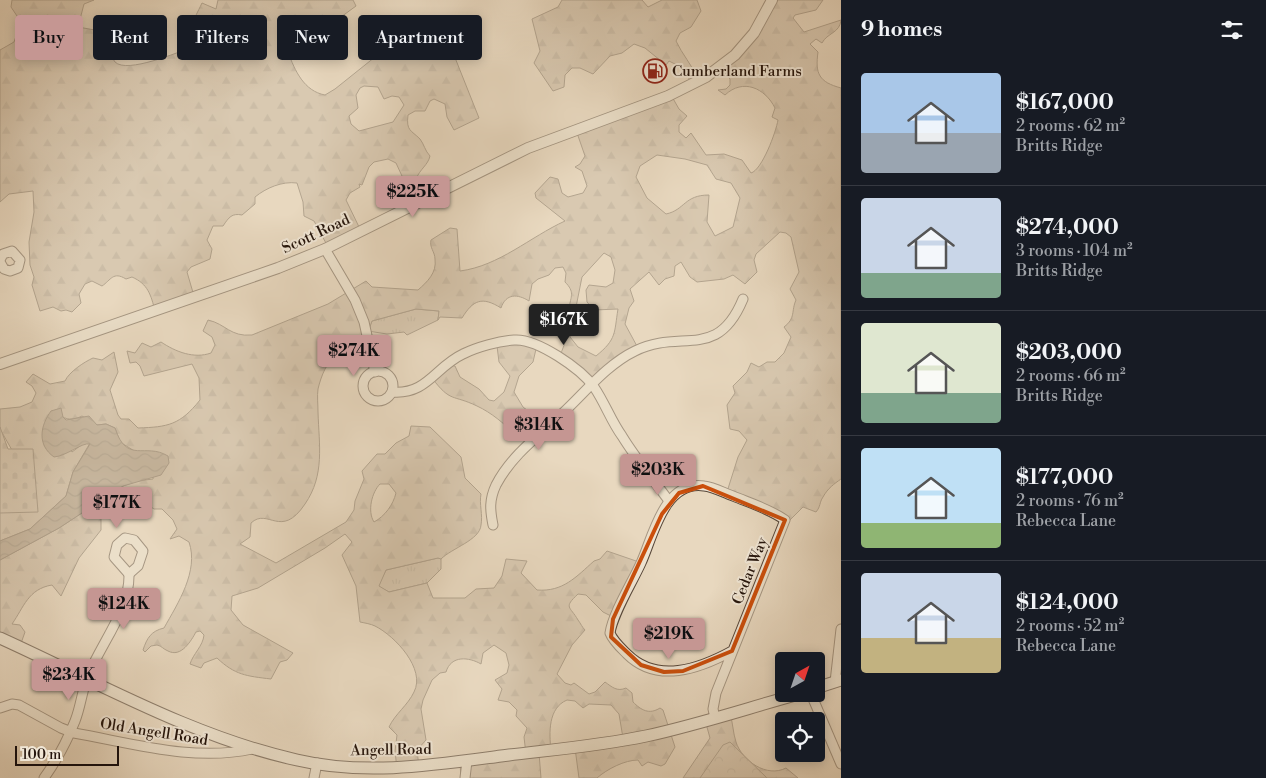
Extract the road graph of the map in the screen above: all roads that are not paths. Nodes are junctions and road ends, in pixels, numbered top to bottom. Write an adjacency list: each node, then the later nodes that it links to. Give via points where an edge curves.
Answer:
1 (772, 0): 2 (street, Scott Road, via 754,33 735,55 696,83 665,98 528,148)
2 (325, 249): 4 (street, Scott Road, via 136,319); 5 (street, via 364,322)
3 (743, 298): 6 (street, via 732,321 712,335 638,350)
4 (0, 364)
5 (375, 372): 7 (street, via 387,374 393,385); 7 (street, via 365,380 364,386 370,398 383,400)
6 (592, 384): 7 (street, via 554,354 525,341 514,340 463,354 413,391); 8 (street, via 621,435); 9 (street, via 504,471 489,507)
7 (392, 392)
8 (669, 500): 13 (street, Cedar Way, via 686,489 703,486 785,520); 13 (street, via 613,619 610,633 632,659 652,670 683,671)
9 (493, 525)
10 (129, 574): 14 (street, via 123,607)
11 (841, 629): 15 (street)
12 (0, 638): 14 (main road, Angell Road)
13 (732, 651): 20 (street, Cedar Way, via 716,693)
14 (87, 678): 21 (street); 22 (main road, Angell Road)
15 (838, 681): 16 (main road)
16 (825, 685)
17 (775, 701): 20 (main road, Angell Road)
18 (814, 702): 25 (street)
19 (0, 708): 21 (street, Old Angell Road, via 19,705)
20 (715, 718): 23 (main road, Angell Road, via 646,736)
21 (70, 731): 22 (street, Old Angell Road, via 160,749 208,754); 26 (street)
22 (252, 749): 24 (main road, Angell Road)
23 (466, 761): 24 (main road, Angell Road, via 391,768); 28 (street)
24 (317, 763): 27 (street)
25 (841, 764)
26 (44, 778)
27 (314, 778)
28 (465, 778)

